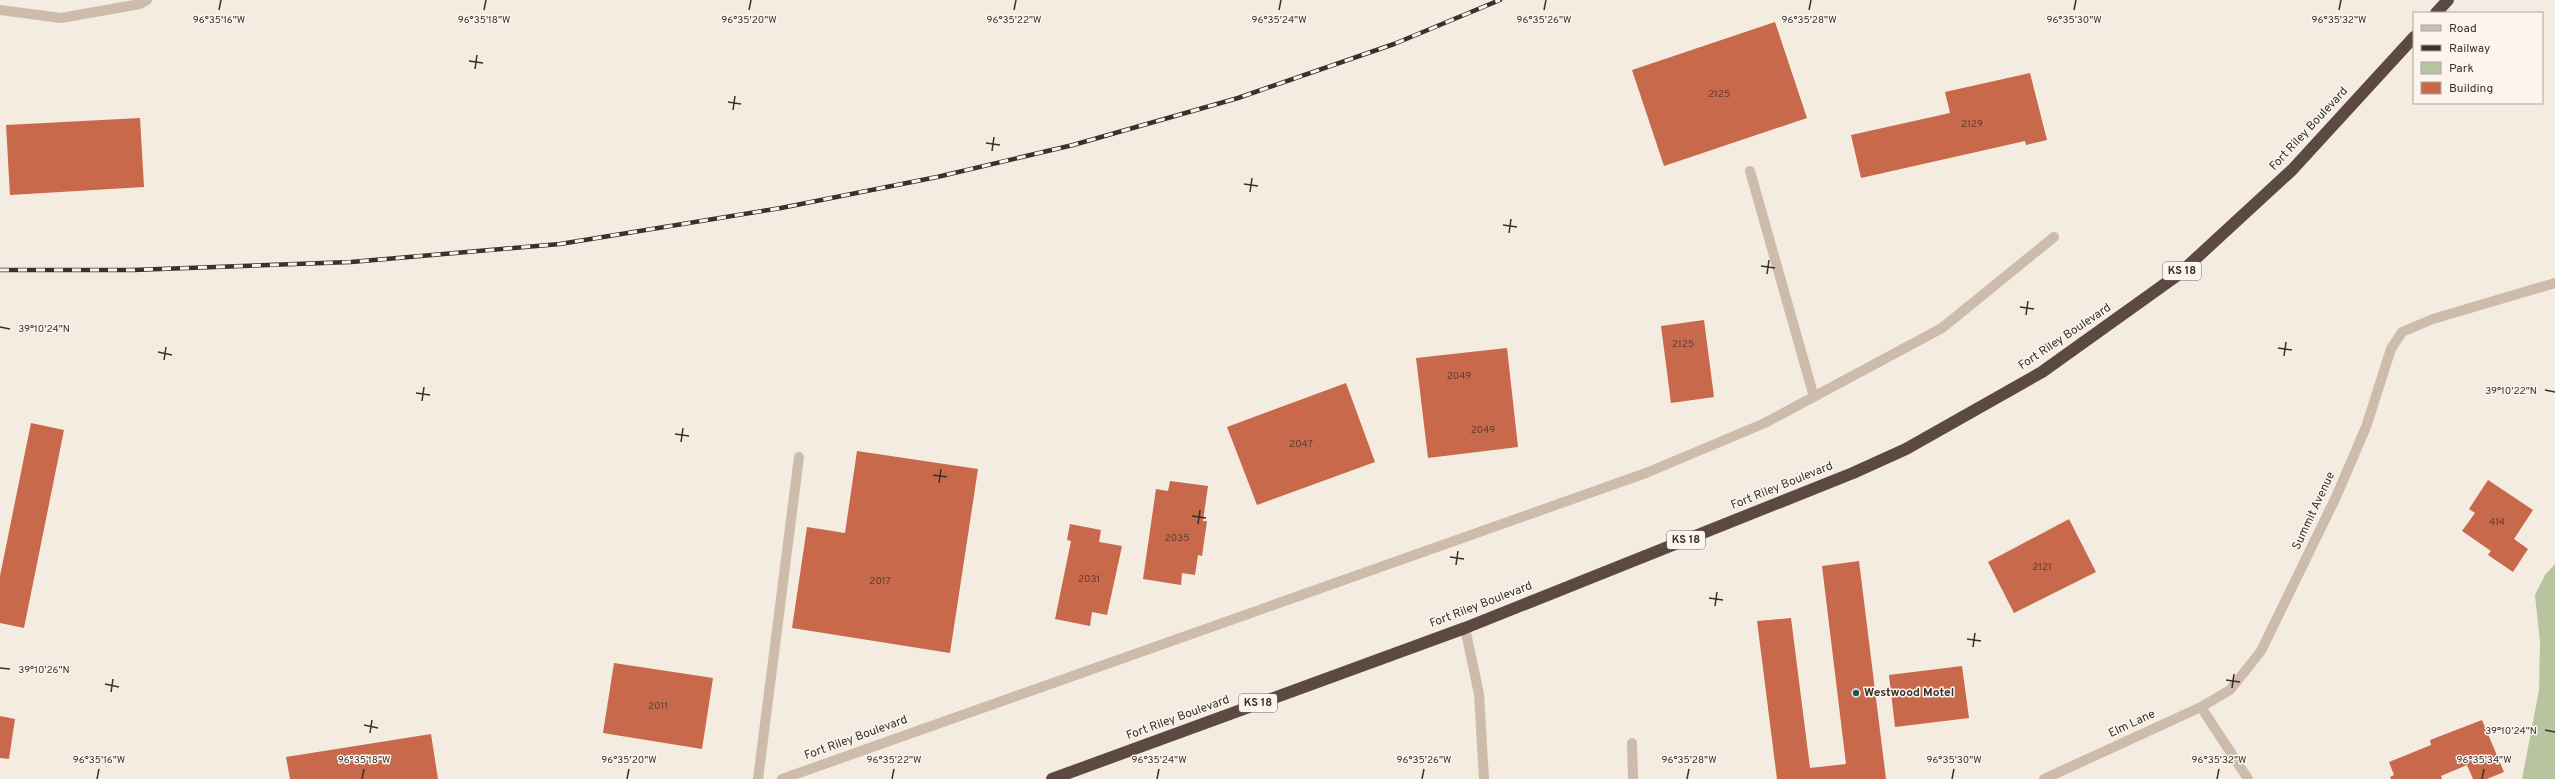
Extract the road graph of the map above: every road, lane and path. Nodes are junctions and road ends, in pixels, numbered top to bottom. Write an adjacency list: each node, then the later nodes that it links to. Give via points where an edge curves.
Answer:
1 (147, 0): 3 (street, via 140,4 61,18)
2 (2448, 0): 4 (highway)
3 (0, 10)
4 (2437, 12)
5 (2413, 38): 11 (highway, Fort Riley Boulevard / KS 18, via 2292,170 2179,274 2042,372 1906,449 1854,473)
6 (1750, 171): 9 (street)
7 (2054, 237): 9 (street, Fort Riley Boulevard, via 1942,328)
8 (2555, 283): 12 (street, Summit Avenue, via 2448,315 2402,332 2391,349 2366,427 2329,511 2261,651)
9 (1814, 397): 16 (street, Fort Riley Boulevard, via 1764,423 1646,473)
10 (799, 457): 15 (street)
11 (1465, 628): 17 (highway, Fort Riley Boulevard / KS 18); 18 (street, via 1479,694)
12 (2230, 690): 13 (street, Elm Lane)
13 (2201, 707): 20 (street, Elm Lane); 21 (street)
14 (1632, 743): 19 (street)
15 (758, 779)
16 (782, 779)
17 (1052, 779)
18 (1484, 779)
19 (1633, 779)
20 (2044, 779)
21 (2248, 779)

